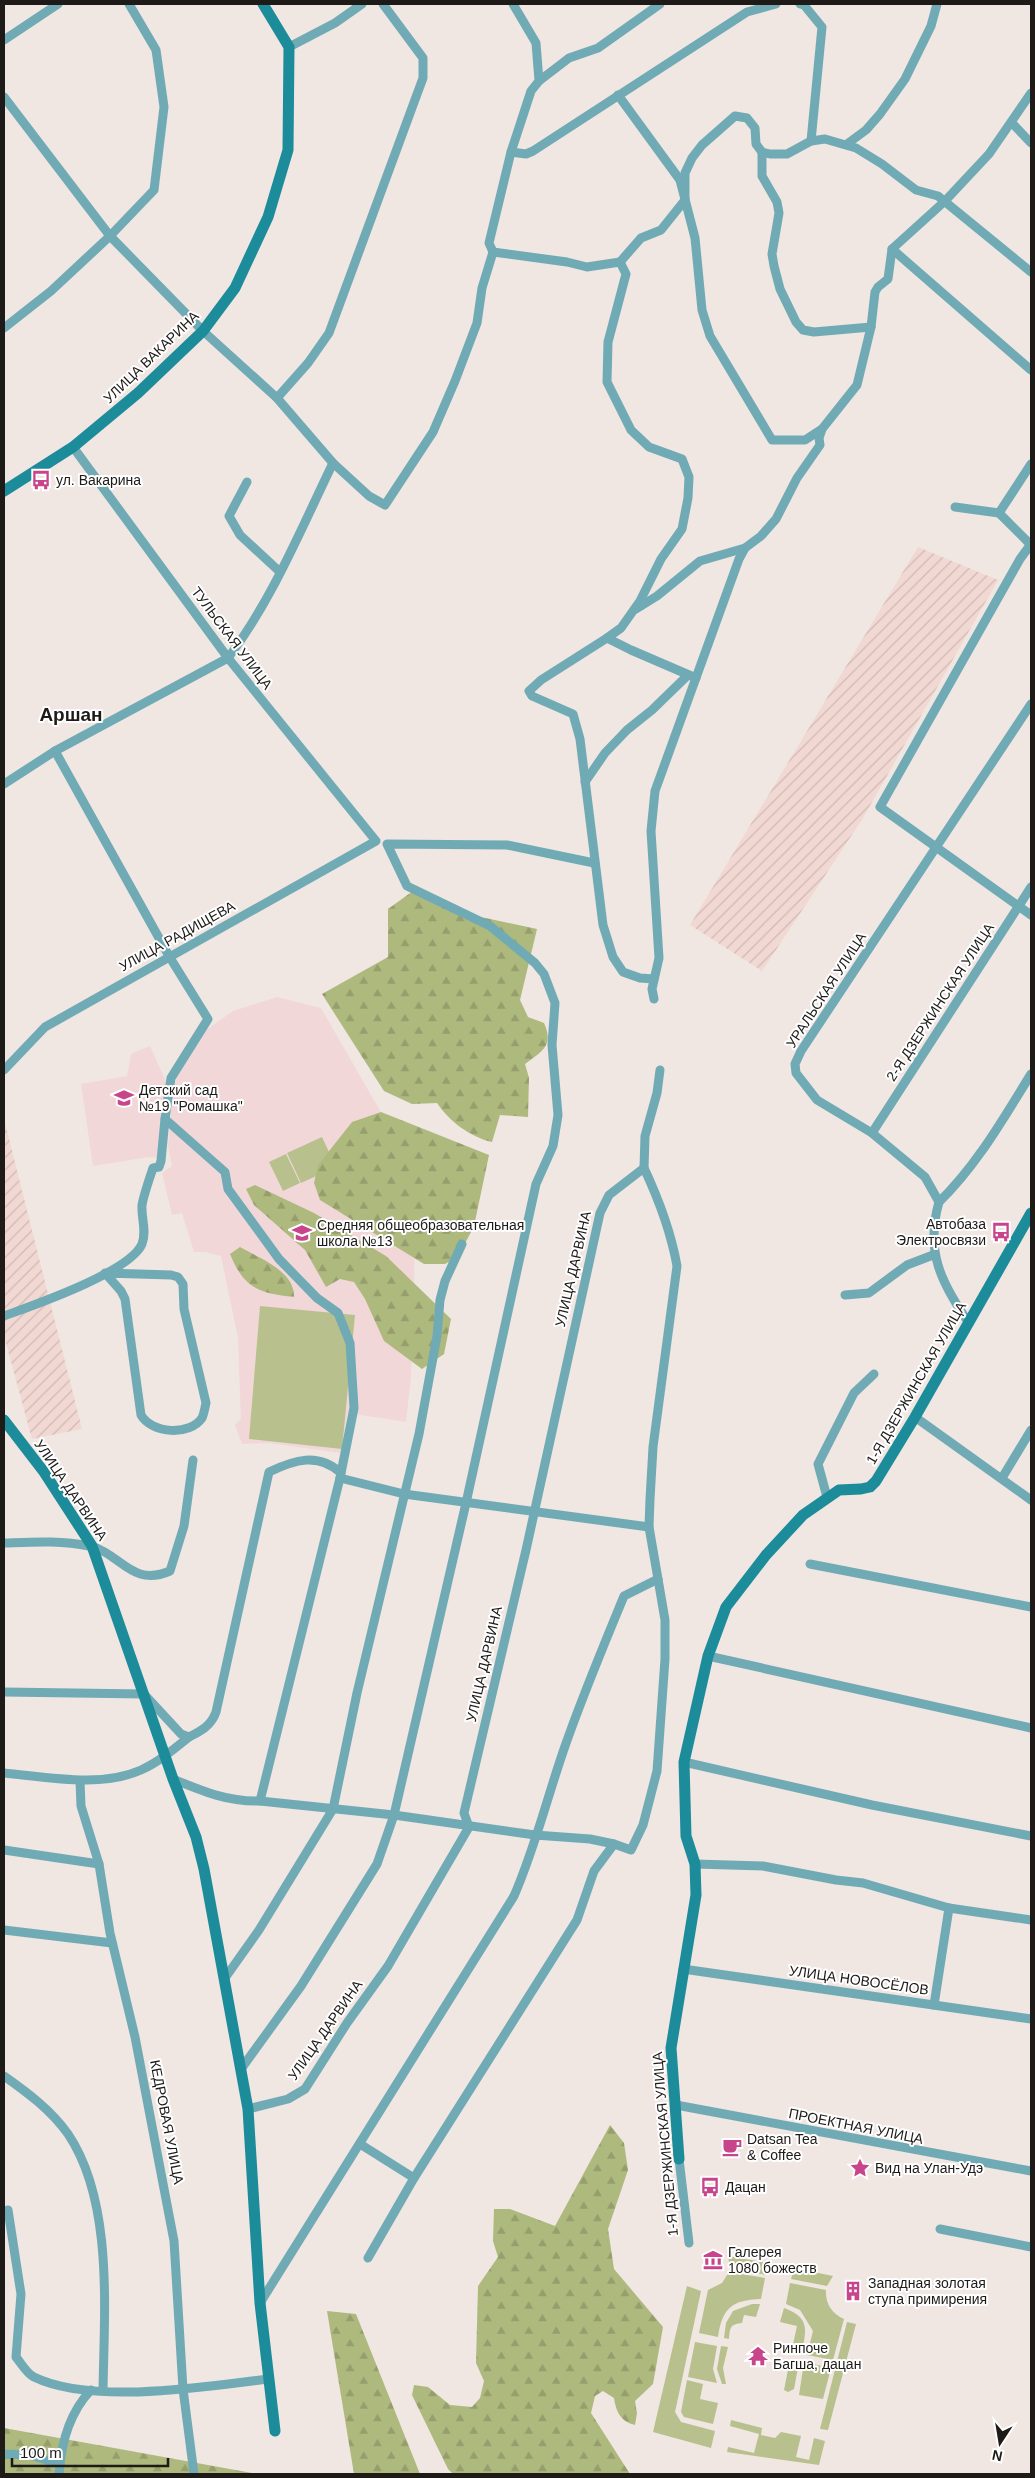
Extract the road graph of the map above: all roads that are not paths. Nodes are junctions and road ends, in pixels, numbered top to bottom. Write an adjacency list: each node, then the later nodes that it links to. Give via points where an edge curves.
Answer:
1 (58, 4): 11 (street)
2 (129, 4): 27 (street, via 156,50 164,107 154,190)
3 (263, 4): 12 (street)
4 (362, 4): 12 (street, via 335,23)
5 (383, 4): 36 (street, via 423,58 423,78 329,333 308,364)
6 (513, 4): 13 (street, via 536,43)
7 (660, 4): 13 (street, via 598,48 569,58)
8 (776, 4): 15 (street, via 747,12)
9 (800, 4): 20 (street, via 822,26)
10 (937, 4): 22 (street, via 931,26 905,79 866,130)
11 (4, 40)
12 (289, 47): 34 (street, УЛИЦА ВАКАРИНА, via 288,150 271,207 235,288)
13 (539, 81): 23 (street, via 531,91)
14 (1031, 93): 19 (street)
15 (618, 95): 23 (street, via 533,151 526,154); 25 (street, via 680,180)
16 (4, 97): 17 (street)
17 (12, 110): 18 (street); 27 (street)
18 (4, 116)
19 (1012, 123): 21 (street); 26 (street, via 989,154)
20 (811, 141): 22 (street, via 825,139); 24 (street, via 786,154)
21 (1031, 143)
22 (847, 144): 26 (street, via 882,164 916,190)
23 (511, 152): 29 (street, via 489,243)
24 (762, 152): 25 (street, via 756,144 755,128 747,118 735,116 692,158 685,173); 32 (street, via 762,176 777,202 779,213 772,254 780,289 796,322 803,330 814,332)
25 (685, 200): 30 (street, via 661,230 641,238); 37 (street, via 695,238 702,310 710,336 772,440 805,440)
26 (945, 201): 28 (street); 31 (street)
27 (110, 236): 33 (street, via 51,291); 34 (street)
28 (892, 249): 32 (street, via 888,280 875,292); 35 (street)
29 (493, 252): 30 (street, via 587,267); 39 (street, via 482,288 477,323 455,381 433,432 386,505 369,496)
30 (620, 262): 48 (street, via 626,274 608,342 607,382 631,430 649,447 682,459 689,477 682,528)
31 (1031, 272)
32 (871, 327): 37 (street, via 857,385)
33 (4, 328)
34 (204, 331): 36 (street); 38 (street, УЛИЦА ВАКАРИНА, via 138,394)
35 (1031, 370)
36 (277, 398): 39 (street)
37 (822, 429): 46 (street, via 820,445 797,478 776,520)
38 (73, 447): 42 (street, УЛИЦА ВАКАРИНА); 50 (street, ТУЛЬСКАЯ УЛИЦА)
39 (333, 463): 47 (street)
40 (1031, 464): 44 (street)
41 (247, 482): 47 (street, via 229,516 240,536)
42 (4, 491)
43 (954, 507): 44 (street)
44 (999, 514): 45 (street)
45 (1031, 544): 57 (street, via 880,807)
46 (745, 548): 48 (street, via 700,561 657,596); 51 (street)
47 (280, 572): 50 (street, via 247,634)
48 (633, 610): 49 (street, via 621,628)
49 (607, 638): 51 (street); 54 (street, via 529,691 532,696 573,714 580,739)
50 (228, 658): 53 (street); 56 (street, ТУЛЬСКАЯ УЛИЦА)
51 (692, 677): 54 (street, via 627,730); 63 (street, via 655,791 651,832 659,958)
52 (1031, 704): 57 (street, УРАЛЬСКАЯ УЛИЦА)
53 (55, 751): 55 (street); 62 (street)
54 (585, 782): 58 (street)
55 (4, 784)
56 (376, 841): 62 (street, УЛИЦА РАДИЩЕВА)
57 (937, 848): 60 (street); 69 (street, УРАЛЬСКАЯ УЛИЦА, via 795,1064 796,1073 817,1100)
58 (594, 863): 63 (street, via 603,925 612,957 623,972); 89 (street, via 507,846 387,844 407,886 490,926 535,963 544,974 555,1003 552,1053 558,1115 553,1146 536,1184)
59 (1031, 887): 60 (street, 2-Я ДЗЕРЖИНСКАЯ УЛИЦА)
60 (1018, 906): 61 (street); 69 (street, 2-Я ДЗЕРЖИНСКАЯ УЛИЦА)
61 (1031, 915)
62 (169, 956): 65 (street, УЛИЦА РАДИЩЕВА, via 45,1027); 68 (street, via 208,1019 171,1078)
63 (654, 979): 64 (street)
64 (654, 999)
65 (4, 1070)
66 (660, 1070): 70 (street, via 645,1136)
67 (1031, 1074): 71 (street, via 990,1140 956,1185)
68 (165, 1118): 75 (street, via 161,1161 153,1168 142,1205 142,1244 122,1265); 84 (street, via 225,1172 228,1190 273,1252 317,1298 338,1313 350,1343 354,1408)
69 (872, 1133): 71 (street, УРАЛЬСКАЯ УЛИЦА, via 925,1177)
70 (644, 1168): 90 (street, УЛИЦА ДАРВИНА, via 609,1195 600,1214); 91 (street, via 660,1202 677,1266 653,1447)
71 (938, 1202): 74 (street)
72 (1031, 1213): 78 (street, 1-Я ДЗЕРЖИНСКАЯ УЛИЦА)
73 (462, 1244): 86 (street, via 440,1300 438,1336)
74 (933, 1255): 76 (street, via 907,1265 869,1293); 78 (street, via 952,1299)
75 (105, 1273): 75 (street, via 125,1299 144,1421 152,1428 162,1430 196,1424 202,1418 206,1402 184,1308 183,1284 178,1277 170,1275); 77 (street)
76 (845, 1295)
77 (4, 1316)
78 (969, 1323): 80 (street, 1-Я ДЗЕРЖИНСКАЯ УЛИЦА)
79 (874, 1374): 87 (street, via 854,1393 818,1464)
80 (915, 1417): 85 (street); 87 (street, 1-Я ДЗЕРЖИНСКАЯ УЛИЦА, via 870,1487 839,1490)
81 (4, 1420): 93 (street, УЛИЦА ДАРВИНА, via 44,1472)
82 (1031, 1430): 85 (street)
83 (193, 1460): 93 (street, via 184,1526 170,1571 155,1576 135,1572)
84 (340, 1475): 86 (street); 101 (street, via 334,1465 305,1459 292,1461 269,1472 216,1712 205,1729); 107 (street)
85 (1002, 1478): 88 (street)
86 (404, 1494): 89 (street); 108 (street)
87 (827, 1497): 97 (street, 1-Я ДЗЕРЖИНСКАЯ УЛИЦА, via 803,1515 766,1555 726,1608)
88 (1031, 1500)
89 (466, 1503): 90 (street); 109 (street)
90 (533, 1513): 91 (street); 110 (street, УЛИЦА ДАРВИНА, via 464,1813)
91 (649, 1527): 95 (street)
92 (4, 1543): 93 (street, via 65,1542)
93 (92, 1546): 99 (street, УЛИЦА ДАРВИНА)
94 (810, 1564): 96 (street)
95 (658, 1579): 111 (street, via 624,1596 589,1681); 113 (street, via 665,1620 665,1659 657,1771 643,1826 631,1850)
96 (1031, 1607)
97 (708, 1656): 100 (street); 103 (street, 1-Я ДЗЕРЖИНСКАЯ УЛИЦА)
98 (4, 1692): 99 (street)
99 (144, 1694): 101 (street, УЛИЦА ДАРВИНА, via 172,1726); 102 (street, УЛИЦА ДАРВИНА)
100 (1031, 1728)
101 (189, 1737): 102 (street)
102 (165, 1755): 105 (street); 106 (street, via 129,1775)
103 (684, 1762): 112 (street, via 872,1805); 116 (street, 1-Я ДЗЕРЖИНСКАЯ УЛИЦА, via 686,1836)
104 (4, 1772): 106 (street)
105 (173, 1779): 107 (street, via 226,1799); 122 (street, via 196,1837)
106 (80, 1781): 115 (street, КЕДРОВАЯ УЛИЦА, via 81,1806)
107 (260, 1801): 108 (street)
108 (333, 1809): 109 (street); 122 (street)
109 (394, 1815): 110 (street); 125 (street, via 377,1864 301,1986)
110 (468, 1827): 111 (street); 128 (street, УЛИЦА ДАРВИНА, via 388,1966 305,2089 288,2098)
111 (535, 1835): 113 (street); 129 (street, via 514,1896)
112 (1031, 1836)
113 (614, 1844): 132 (street, via 594,1871 577,1920)
114 (4, 1850): 115 (street)
115 (99, 1864): 120 (street, КЕДРОВАЯ УЛИЦА)
116 (695, 1864): 117 (street, via 763,1866 864,1883); 121 (street, 1-Я ДЗЕРЖИНСКАЯ УЛИЦА, via 696,1895)
117 (949, 1908): 118 (street); 123 (street)
118 (1031, 1920)
119 (4, 1930): 120 (street)
120 (112, 1943): 140 (street, КЕДРОВАЯ УЛИЦА, via 135,2037 174,2241)
121 (683, 1969): 123 (street, УЛИЦА НОВОСЁЛОВ); 127 (street, 1-Я ДЗЕРЖИНСКАЯ УЛИЦА, via 671,2048)
122 (226, 1978): 125 (street)
123 (934, 2004): 124 (street, УЛИЦА НОВОСЁЛОВ)
124 (1031, 2020)
125 (241, 2069): 128 (street)
126 (4, 2076): 142 (street, via 30,2094 68,2134 83,2159 91,2183 104,2264)
127 (676, 2105): 130 (street, 1-Я ДЗЕРЖИНСКАЯ УЛИЦА); 131 (street, ПРОЕКТНАЯ УЛИЦА)
128 (248, 2109): 138 (street)
129 (360, 2144): 132 (street); 138 (street)
130 (679, 2159): 135 (street, 1-Я ДЗЕРЖИНСКАЯ УЛИЦА)
131 (1031, 2171)
132 (414, 2178): 137 (street)
133 (8, 2210): 141 (street, via 21,2294 16,2357 32,2376 62,2387)
134 (940, 2229): 136 (street)
135 (689, 2242)
136 (1031, 2247)
137 (368, 2258)
138 (260, 2303): 139 (street)
139 (268, 2380): 140 (street); 143 (street)
140 (183, 2389): 142 (street); 147 (street, КЕДРОВАЯ УЛИЦА)
141 (91, 2390): 142 (street); 145 (street, via 74,2411)
142 (103, 2392)
143 (275, 2431)
144 (4, 2454): 145 (street, via 30,2455)
145 (60, 2464): 146 (street)
146 (59, 2474)
147 (194, 2474)

